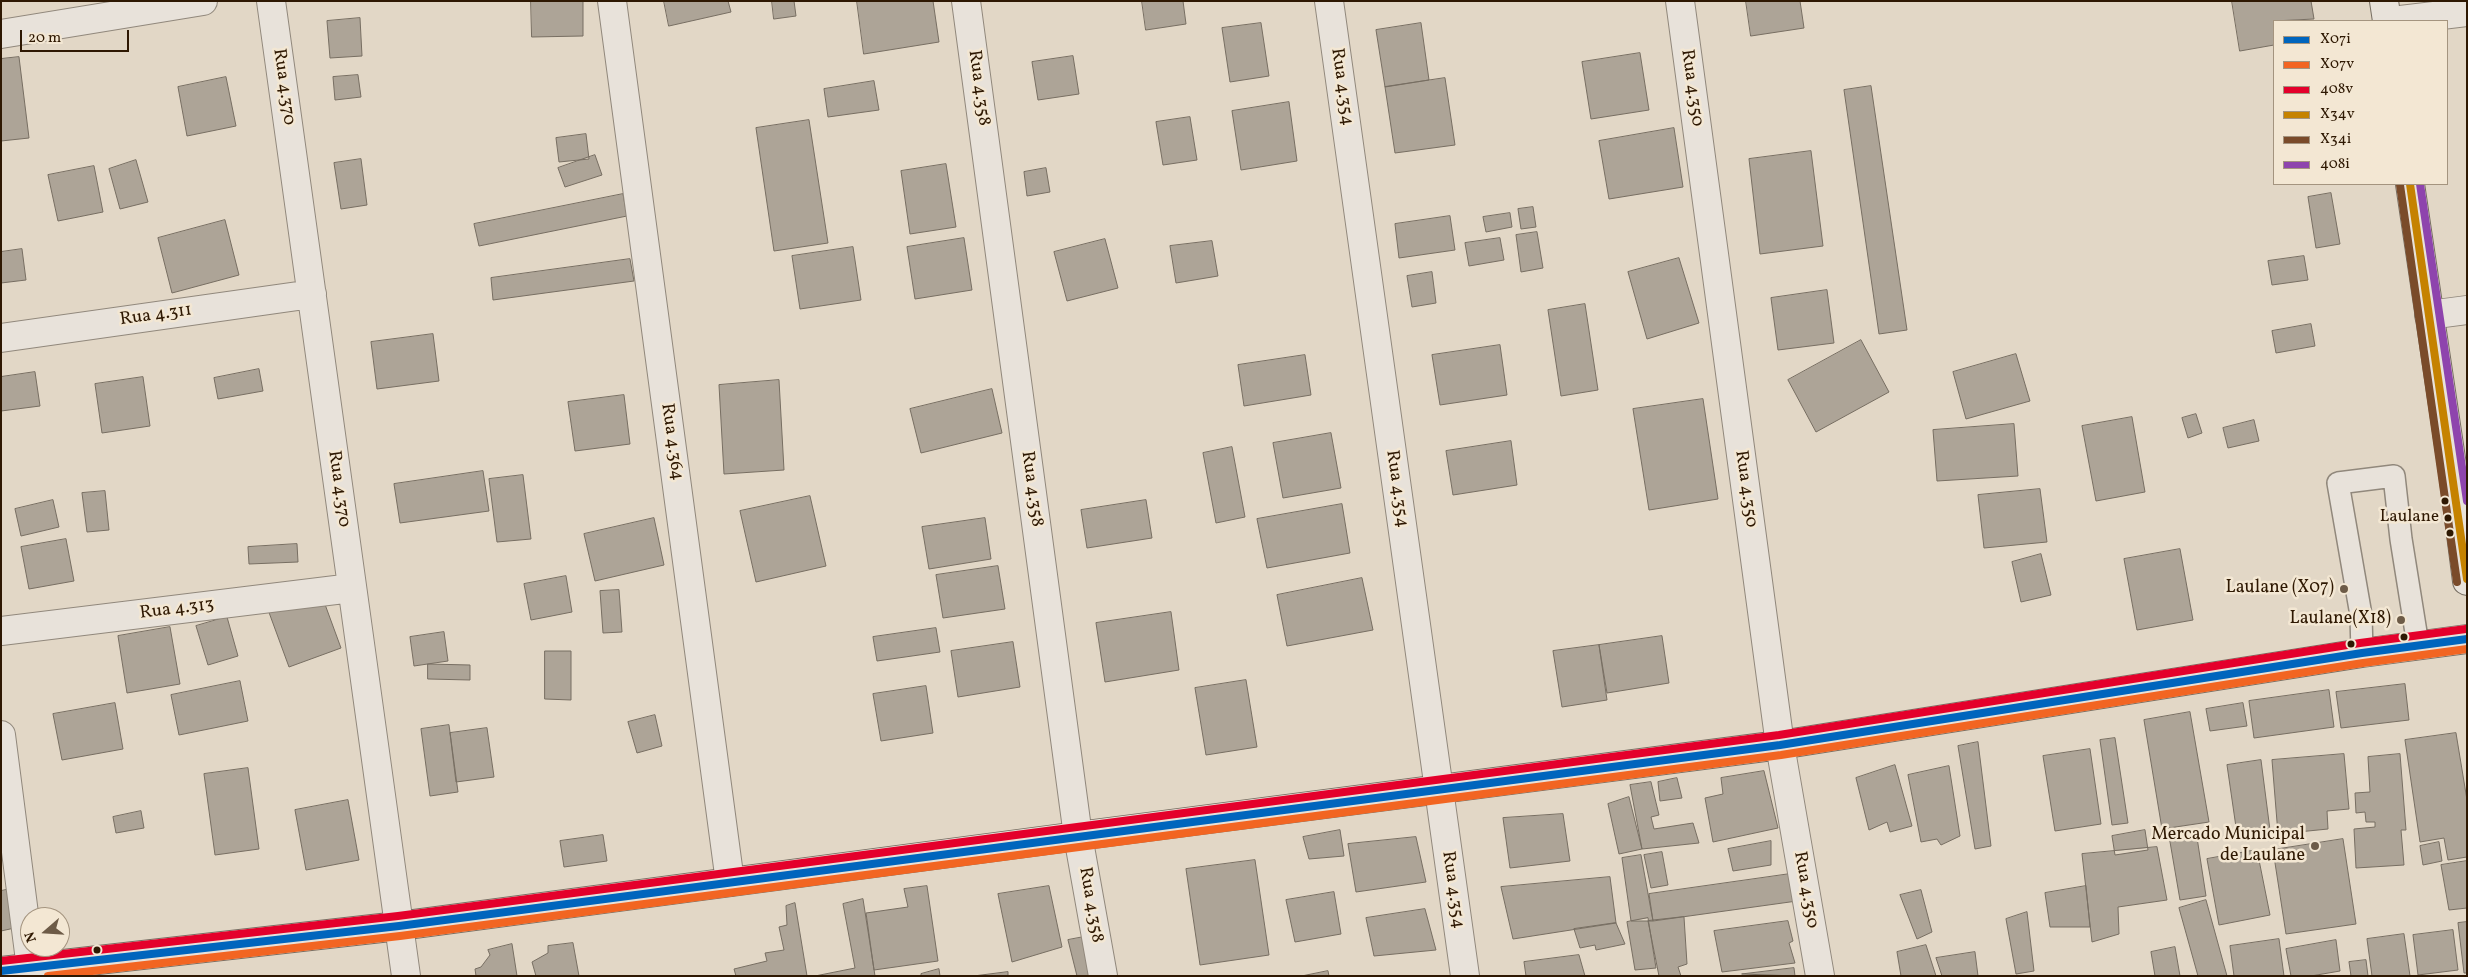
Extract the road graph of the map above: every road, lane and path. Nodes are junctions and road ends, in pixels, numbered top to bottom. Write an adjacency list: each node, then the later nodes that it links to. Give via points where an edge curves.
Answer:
1 (202, 1): 11 (street)
2 (271, 1): 13 (street, Rua 4.370)
3 (612, 1): 27 (street, Rua 4.364)
4 (966, 1): 26 (street, Rua 4.358)
5 (1329, 1): 25 (street, Rua 4.354)
6 (1680, 1): 24 (street, Rua 4.350)
7 (2384, 1): 9 (street)
8 (2467, 12): 10 (street)
9 (2387, 20)
10 (2400, 20)
11 (1, 34)
12 (2410, 185): 15 (street)
13 (312, 294): 16 (street, Rua 4.311); 18 (street, Rua 4.370)
14 (2467, 310): 15 (street)
15 (2429, 315): 17 (street)
16 (1, 338)
17 (2467, 581)
18 (352, 588): 19 (street, Rua 4.313); 28 (street, Rua 4.370)
19 (1, 631)
20 (2467, 639): 21 (street)
21 (2418, 646): 22 (street); 22 (lane, via 2394,476 2338,482 2361,615)
22 (2362, 653): 24 (street)
23 (1, 735): 30 (street)
24 (1780, 745): 25 (street); 34 (street, Rua 4.350)
25 (1438, 791): 26 (street); 33 (street, Rua 4.354)
26 (1078, 836): 27 (street); 32 (street, Rua 4.358)
27 (730, 882): 28 (street)
28 (399, 926): 30 (street); 31 (street, Rua 4.370)
29 (1, 971): 30 (street)
30 (31, 971)
31 (406, 976)
32 (1103, 976)
33 (1465, 976)
34 (1820, 976)

